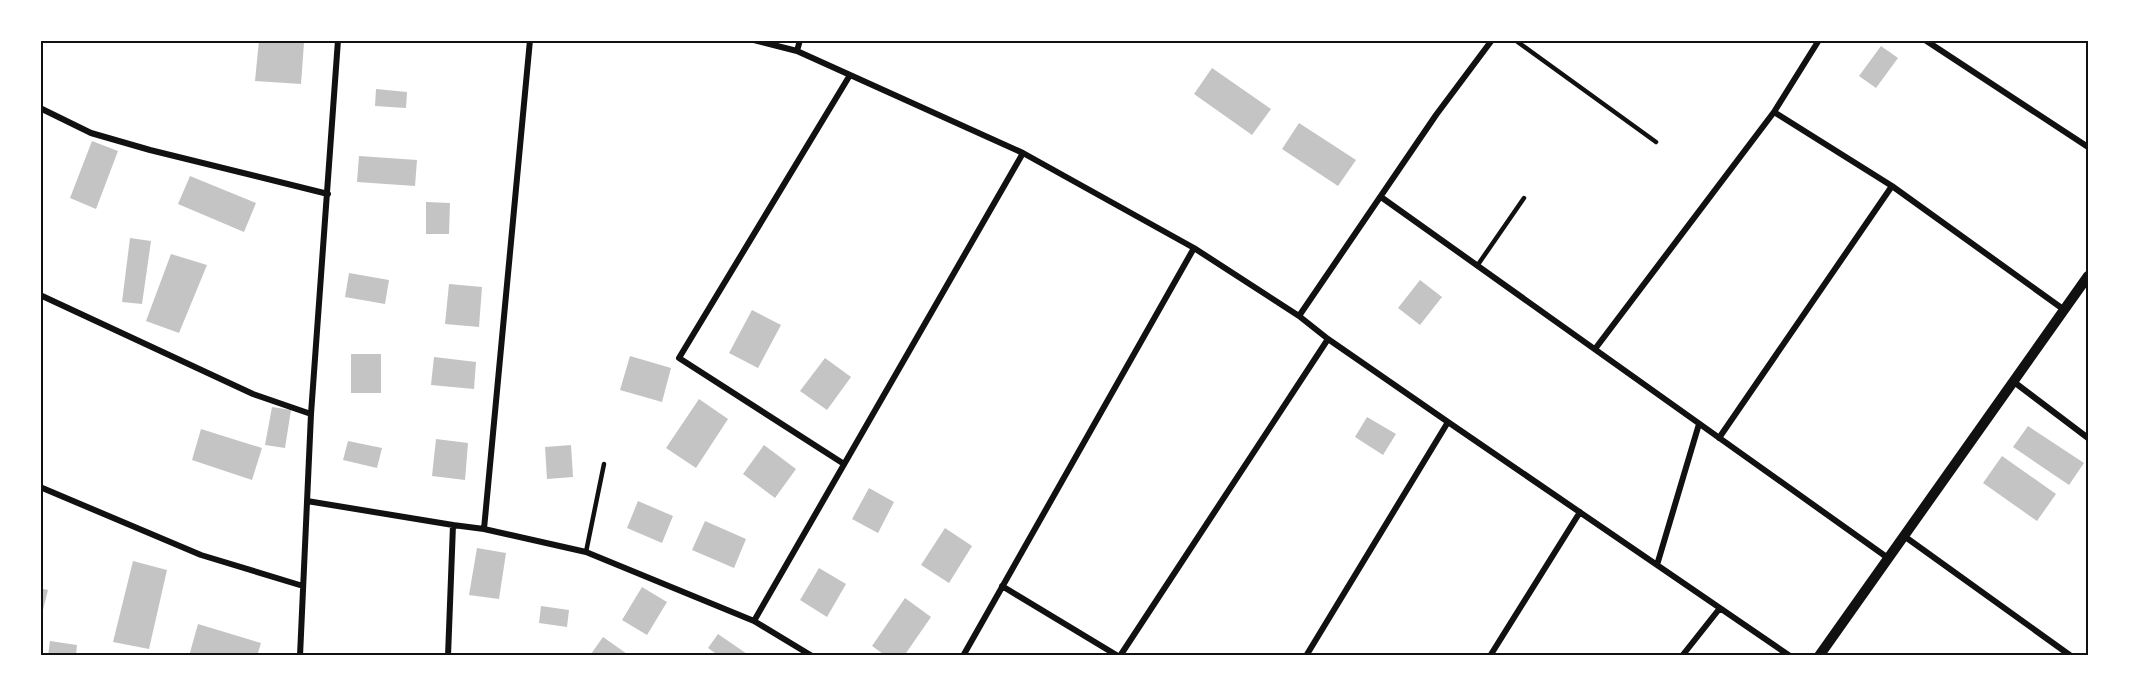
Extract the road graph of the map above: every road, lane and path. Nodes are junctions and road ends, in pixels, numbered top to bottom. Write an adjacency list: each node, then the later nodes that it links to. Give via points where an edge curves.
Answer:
1 (338, 40): 17 (street)
2 (530, 40): 40 (street)
3 (754, 40): 9 (street)
4 (800, 40): 9 (street)
5 (1492, 40): 18 (street)
6 (1515, 40): 13 (lane)
7 (1820, 40): 12 (street)
8 (1925, 40): 14 (street)
9 (796, 51): 10 (street)
10 (850, 75): 15 (street); 35 (street, via 679,358)
11 (40, 108): 17 (street, via 92,133)
12 (1774, 112): 16 (street); 27 (street)
13 (1656, 142)
14 (2088, 147)
15 (1023, 153): 20 (street); 35 (street)
16 (1892, 186): 24 (street); 32 (street)
17 (328, 194): 29 (street)
18 (1381, 197): 21 (street); 25 (street)
19 (1524, 198): 21 (lane)
20 (1194, 248): 25 (street); 46 (street)
21 (1477, 266): 27 (street)
22 (2088, 276): 24 (street)
23 (40, 295): 29 (street, via 253,394)
24 (2063, 309): 28 (street)
25 (1299, 316): 26 (street)
26 (1328, 339): 30 (street); 53 (street)
27 (1595, 349): 31 (street)
28 (2014, 382): 33 (street); 41 (street)
29 (311, 414): 37 (street)
30 (1448, 422): 38 (street); 54 (street)
31 (1699, 424): 32 (street); 44 (street)
32 (1719, 438): 43 (street)
33 (2088, 438)
34 (604, 464): 42 (lane)
35 (844, 464): 48 (street)
36 (40, 487): 45 (street, via 201,555)
37 (307, 501): 39 (street); 45 (street)
38 (1580, 512): 44 (street); 55 (street)
39 (453, 525): 40 (street); 50 (street)
40 (483, 529): 42 (street)
41 (1904, 536): 43 (street); 59 (street)
42 (586, 552): 48 (street)
43 (1888, 558): 58 (street)
44 (1657, 565): 47 (street)
45 (303, 586): 49 (street)
46 (1002, 586): 52 (street); 53 (street)
47 (1720, 608): 56 (street); 57 (street)
48 (754, 621): 51 (street)
49 (300, 656)
50 (448, 656)
51 (812, 656)
52 (963, 656)
53 (1119, 656)
54 (1306, 656)
55 (1490, 656)
56 (1682, 656)
57 (1790, 656)
58 (1819, 656)
59 (2071, 656)

